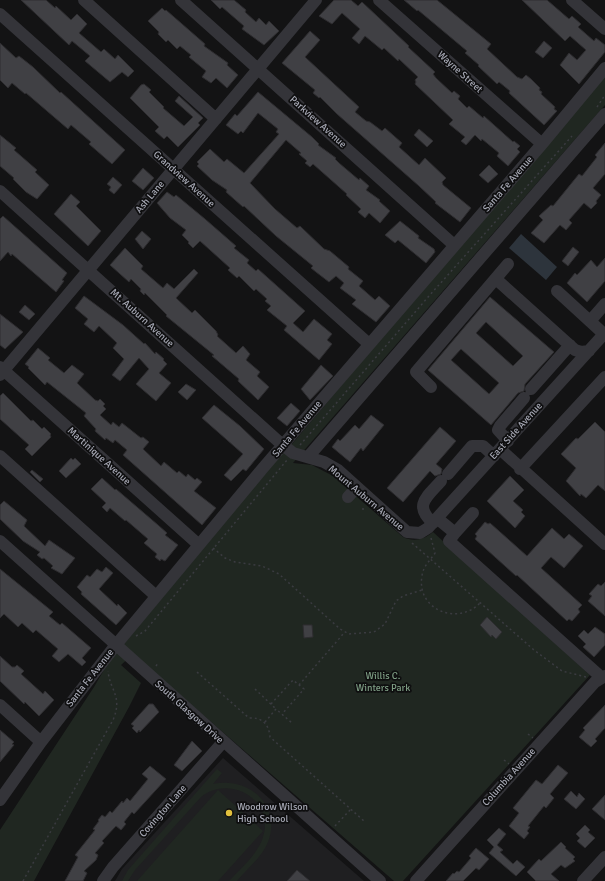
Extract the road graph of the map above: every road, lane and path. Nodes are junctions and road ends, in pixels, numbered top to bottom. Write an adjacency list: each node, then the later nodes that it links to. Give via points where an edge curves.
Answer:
1 (84, 0): 12 (street)
2 (181, 0): 9 (street, Parkview Avenue)
3 (316, 0): 9 (street, Ash Lane)
4 (379, 0): 14 (street, Wayne Street)
5 (572, 0): 7 (street)
6 (0, 14): 15 (street, Grandview Avenue)
7 (605, 29)
8 (605, 68): 14 (street, Santa Fe Avenue)
9 (259, 70): 12 (street, Ash Lane); 17 (street, Parkview Avenue)
10 (605, 95): 11 (path)
11 (600, 112): 35 (street)
12 (216, 119): 15 (street, Ash Lane)
13 (575, 132): 32 (path)
14 (542, 144): 17 (street, Santa Fe Avenue)
15 (174, 169): 19 (street, Ash Lane); 25 (street, Grandview Avenue)
16 (0, 191): 19 (street, Mt. Auburn Avenue)
17 (454, 245): 25 (street, Santa Fe Avenue)
18 (508, 264): 20 (street)
19 (89, 270): 28 (street, Ash Lane); 31 (street, Mt. Auburn Avenue)
20 (496, 279): 26 (street); 30 (street, via 416,372)
21 (557, 290): 23 (street)
22 (605, 304): 23 (street)
23 (591, 320): 24 (street)
24 (605, 334): 27 (street, East Side Avenue)
25 (369, 344): 31 (street, Santa Fe Avenue)
26 (570, 345): 27 (street, via 581,352); 33 (street, via 500,426)
27 (589, 351): 33 (street, East Side Avenue)
28 (1, 371): 47 (street, Martinique Avenue)
29 (605, 377): 39 (street)
30 (432, 387)
31 (283, 445): 35 (street, Mount Auburn Avenue, via 293,453); 47 (street, Santa Fe Avenue)
32 (297, 448)
33 (500, 448): 39 (street); 43 (street, East Side Avenue); 43 (street, via 472,446 424,500 424,515)
34 (0, 456): 52 (street)
35 (308, 457): 40 (street, Mount Auburn Avenue, via 332,467)
36 (289, 458): 37 (path)
37 (287, 460): 38 (path); 49 (path)
38 (293, 463)
39 (520, 468): 48 (street)
40 (356, 488): 41 (street); 43 (street, Mount Auburn Avenue, via 407,532 420,533)
41 (348, 497)
42 (473, 513): 44 (street)
43 (433, 526): 44 (street); 50 (path, via 431,542 435,550)
44 (455, 533): 61 (street, via 449,541)
45 (408, 540): 50 (path)
46 (0, 541): 56 (street, South Glasgow Drive)
47 (199, 544): 52 (street, Santa Fe Avenue)
48 (605, 544)
49 (213, 548): 54 (path, via 234,562 262,566 279,574); 55 (path, via 145,631)
50 (430, 559): 51 (path, via 422,572); 53 (path)
51 (422, 590): 53 (path, via 432,606 450,614 465,613); 54 (path, via 396,601 387,620 378,630)
52 (156, 596): 56 (street, Santa Fe Avenue)
53 (480, 603): 61 (path, via 562,671)
54 (344, 633): 62 (path)
55 (132, 638)
56 (115, 646): 72 (street, Santa Fe Avenue); 73 (street, South Glasgow Drive)
57 (158, 663): 58 (path)
58 (154, 668)
59 (108, 669): 81 (path, via 117,696 116,713)
60 (197, 672): 68 (path, via 249,718)
61 (600, 678): 84 (street, Columbia Avenue)
62 (299, 684): 64 (path, via 293,680); 67 (path, via 304,689)
63 (255, 690): 64 (path)
64 (271, 704): 66 (path)
65 (0, 706): 72 (street)
66 (276, 709): 67 (path); 68 (path)
67 (282, 714): 69 (path)
68 (265, 722): 77 (path, via 270,737)
69 (292, 723)
70 (528, 734): 71 (path)
71 (533, 738)
72 (41, 742): 76 (street, Santa Fe Avenue)
73 (224, 742): 82 (street, Covington Lane); 83 (street, South Glasgow Drive)
74 (504, 760): 75 (path)
75 (508, 764)
76 (2, 793)
77 (351, 809): 78 (path); 79 (path)
78 (364, 821)
79 (332, 829)
80 (605, 857): 85 (street)
81 (23, 881)
82 (103, 881)
83 (380, 881)
84 (416, 881)
85 (583, 881)

